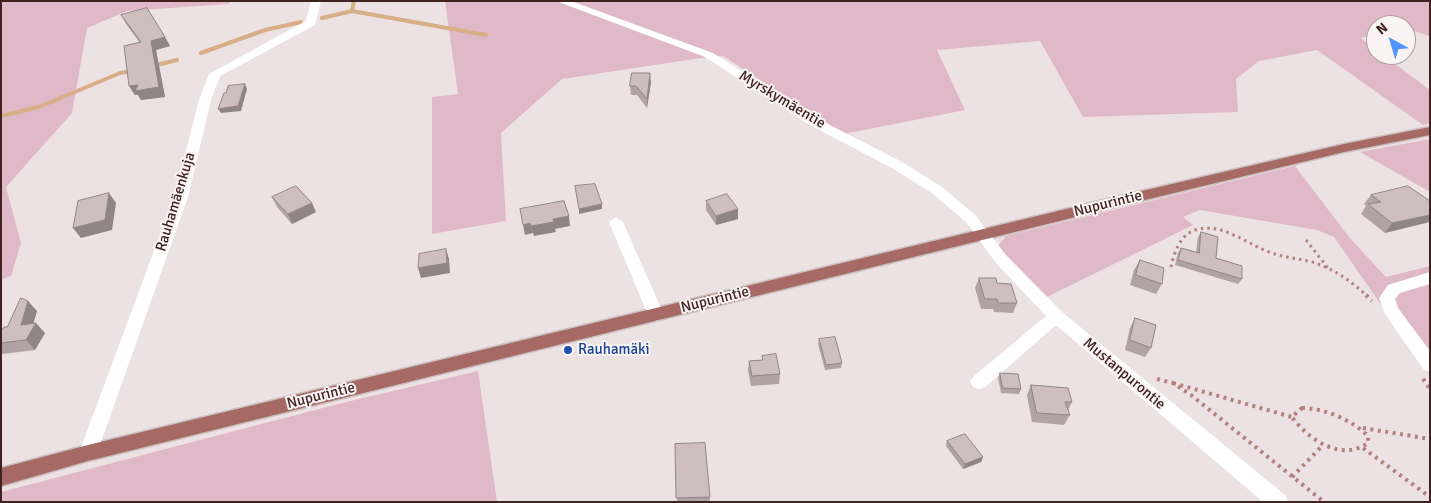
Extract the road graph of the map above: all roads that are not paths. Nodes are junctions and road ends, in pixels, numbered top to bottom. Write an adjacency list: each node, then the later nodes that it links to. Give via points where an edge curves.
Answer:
1 (316, 1): 11 (street, Rauhamäenkuja, via 311,23 214,74 181,197)
2 (561, 1): 5 (street, Myrskymäentie, via 709,55 814,122 897,164 937,190 971,219)
3 (1430, 131): 5 (main road, Nupurintie, via 1344,148)
4 (616, 222): 7 (street)
5 (983, 234): 7 (main road, Nupurintie); 8 (street, Mustanpurontie, via 1001,259)
6 (1430, 278): 9 (street, via 1394,288 1387,298)
7 (656, 314): 11 (main road, Nupurintie)
8 (1056, 316): 10 (street); 13 (street, Mustanpurontie)
9 (1425, 369)
10 (980, 382)
11 (88, 453): 12 (main road, Nupurintie)
12 (1, 477)
13 (1278, 502)

